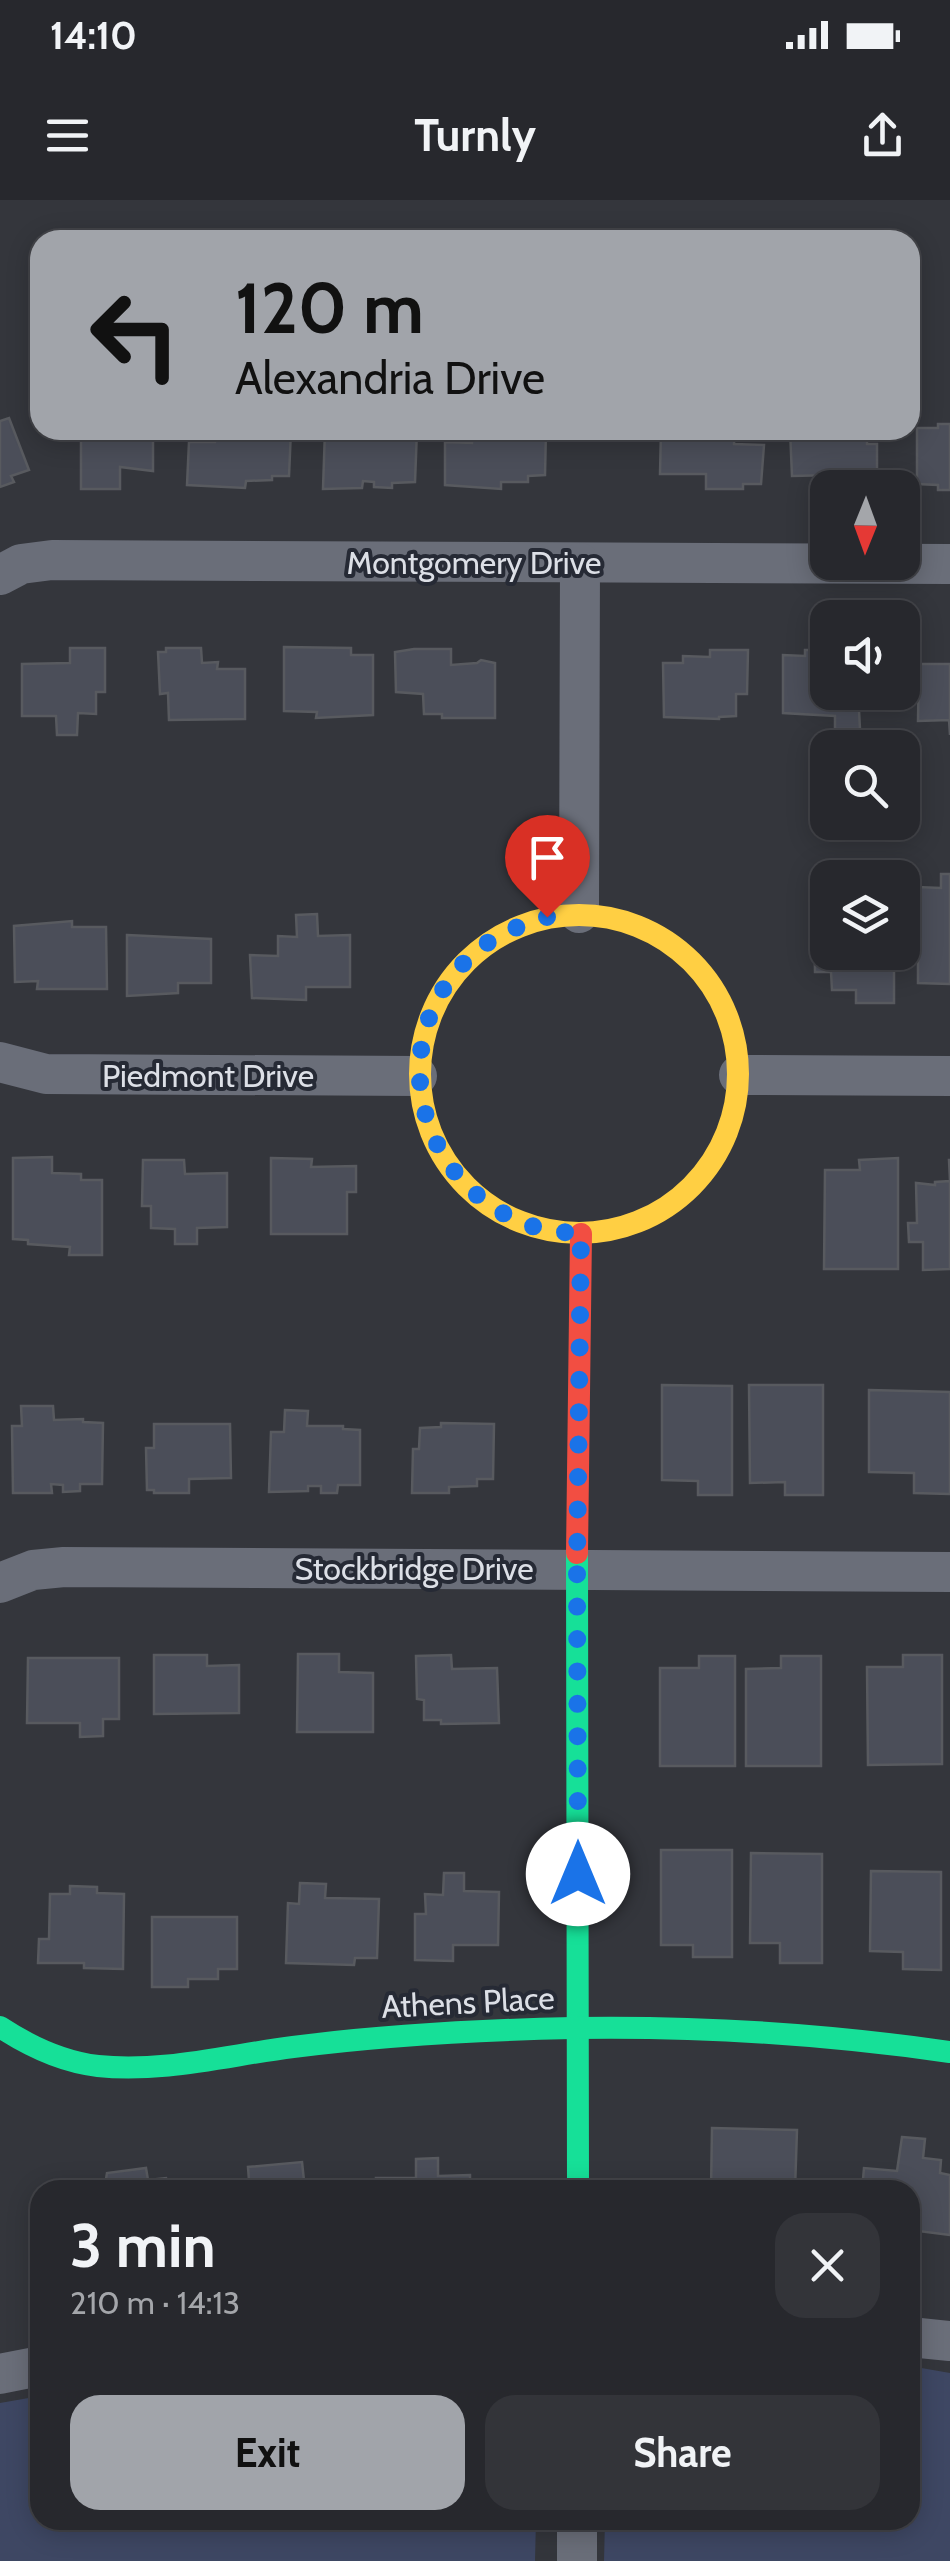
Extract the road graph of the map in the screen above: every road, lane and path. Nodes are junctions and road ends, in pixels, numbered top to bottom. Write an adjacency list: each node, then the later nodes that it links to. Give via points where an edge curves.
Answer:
1 (580, 563): 2 (street, Montgomery Drive); 3 (street, Montgomery Drive, via 52,560); 4 (street)
2 (950, 564)
3 (0, 575)
4 (579, 914): 6 (street, via 648,931 700,971 734,1035); 7 (street, via 518,926 479,949 448,980 421,1043)
5 (0, 1062): 7 (street, Piedmont Drive, via 46,1074)
6 (739, 1075): 8 (street); 9 (street, via 727,1135 678,1200 633,1224)
7 (418, 1076): 9 (street, via 434,1139 470,1188 536,1227)
8 (950, 1076)
9 (581, 1234): 10 (street)
10 (577, 1568): 11 (street, Stockbridge Drive); 12 (street, Stockbridge Drive, via 64,1567); 14 (street)
11 (950, 1572)
12 (0, 1582)
13 (0, 2026): 14 (street, Athens Place, via 61,2059 98,2066 333,2042)
14 (579, 2028): 15 (street, Athens Place, via 875,2040); 16 (street)
15 (950, 2052)
16 (578, 2180)
17 (920, 2337): 18 (street)
18 (950, 2341)
19 (30, 2368): 20 (street)
20 (0, 2374)
21 (577, 2530): 22 (street)
22 (577, 2561)

